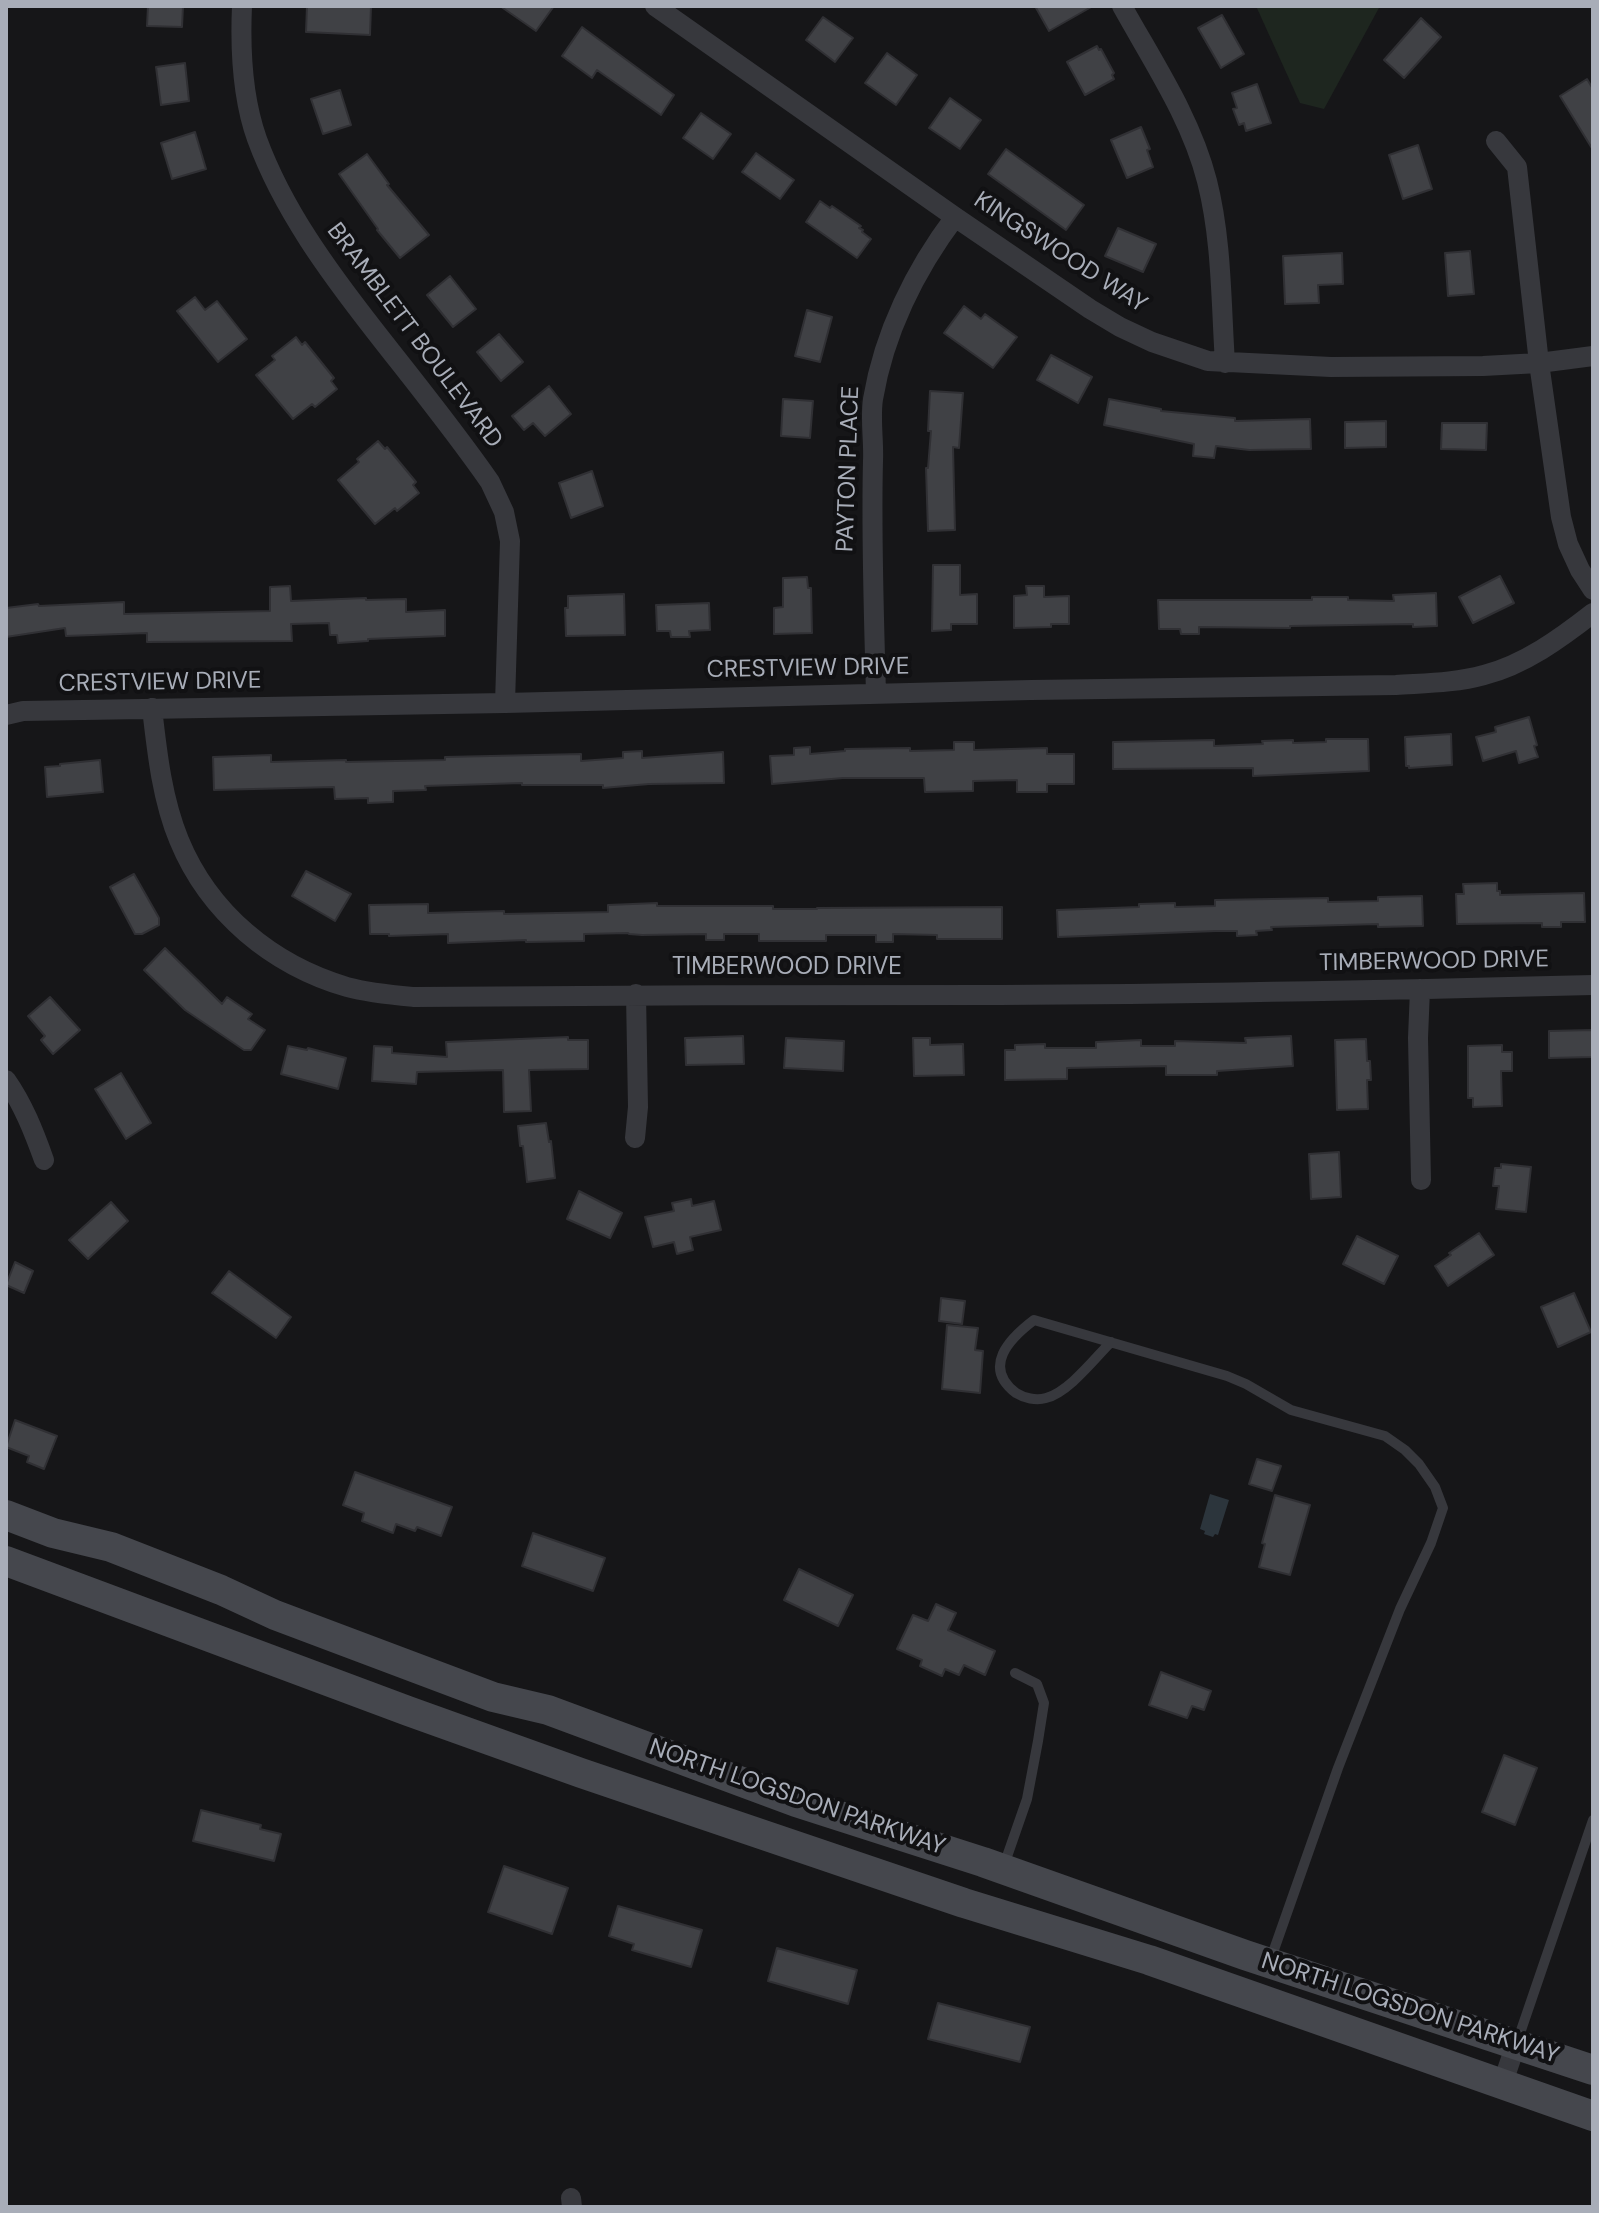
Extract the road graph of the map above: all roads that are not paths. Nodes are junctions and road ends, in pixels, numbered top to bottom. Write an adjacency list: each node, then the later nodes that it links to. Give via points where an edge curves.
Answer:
1 (242, 6): 12 (street, BRAMBLETT BOULEVARD, via 248,107 281,195 314,249 490,482 504,512 510,541)
2 (655, 6): 5 (street, KINGSWOOD WAY)
3 (1122, 6): 7 (street, via 1184,117 1207,179)
4 (1496, 141): 8 (street, via 1517,167)
5 (955, 217): 7 (street, KINGSWOOD WAY, via 1120,327 1194,357); 11 (street, PAYTON PLACE, via 901,308 882,355 872,403)
6 (1593, 356): 8 (street, KINGSWOOD WAY)
7 (1225, 363): 8 (street, KINGSWOOD WAY)
8 (1539, 363): 9 (street, via 1561,517 1568,544)
9 (1593, 590)
10 (1593, 613): 11 (street, CRESTVIEW DRIVE, via 1509,666 1456,680)
11 (876, 694): 12 (street, CRESTVIEW DRIVE)
12 (505, 703): 13 (street, CRESTVIEW DRIVE)
13 (152, 708): 14 (street, CRESTVIEW DRIVE); 17 (street, TIMBERWOOD DRIVE, via 164,789 189,863 243,931 293,966 350,988 414,997)
14 (6, 715)
15 (1593, 985): 16 (street, TIMBERWOOD DRIVE)
16 (1420, 989): 17 (street, TIMBERWOOD DRIVE); 21 (street)
17 (636, 994): 19 (street)
18 (6, 1080): 20 (street)
19 (635, 1138)
20 (44, 1160)
21 (1421, 1180)
22 (1111, 1342): 22 (lane, via 1034,1320 1013,1337 999,1370 1007,1386 1023,1398 1044,1399 1075,1378); 32 (lane, via 1227,1376 1291,1410 1385,1436 1419,1464 1443,1508 1338,1768)
23 (6, 1515): 25 (main road, NORTH LOGSDON PARKWAY, via 111,1547)
24 (6, 1561): 27 (main road, NORTH LOGSDON PARKWAY)
25 (420, 1669): 27 (main road); 29 (main road, NORTH LOGSDON PARKWAY)
26 (1015, 1673): 29 (lane, via 1037,1684 1044,1703 1027,1799)
27 (408, 1711): 30 (main road, NORTH LOGSDON PARKWAY)
28 (1593, 1820): 33 (lane)
29 (993, 1866): 30 (main road); 31 (main road, NORTH LOGSDON PARKWAY)
30 (964, 1903): 31 (main road, NORTH LOGSDON PARKWAY, via 1110,1946)
31 (1214, 1963): 32 (main road, NORTH LOGSDON PARKWAY); 35 (main road, NORTH LOGSDON PARKWAY)
32 (1270, 1963): 33 (main road, NORTH LOGSDON PARKWAY)
33 (1516, 2044): 34 (main road, NORTH LOGSDON PARKWAY); 35 (street)
34 (1593, 2070)
35 (1502, 2085): 36 (main road, NORTH LOGSDON PARKWAY)
36 (1593, 2116)

